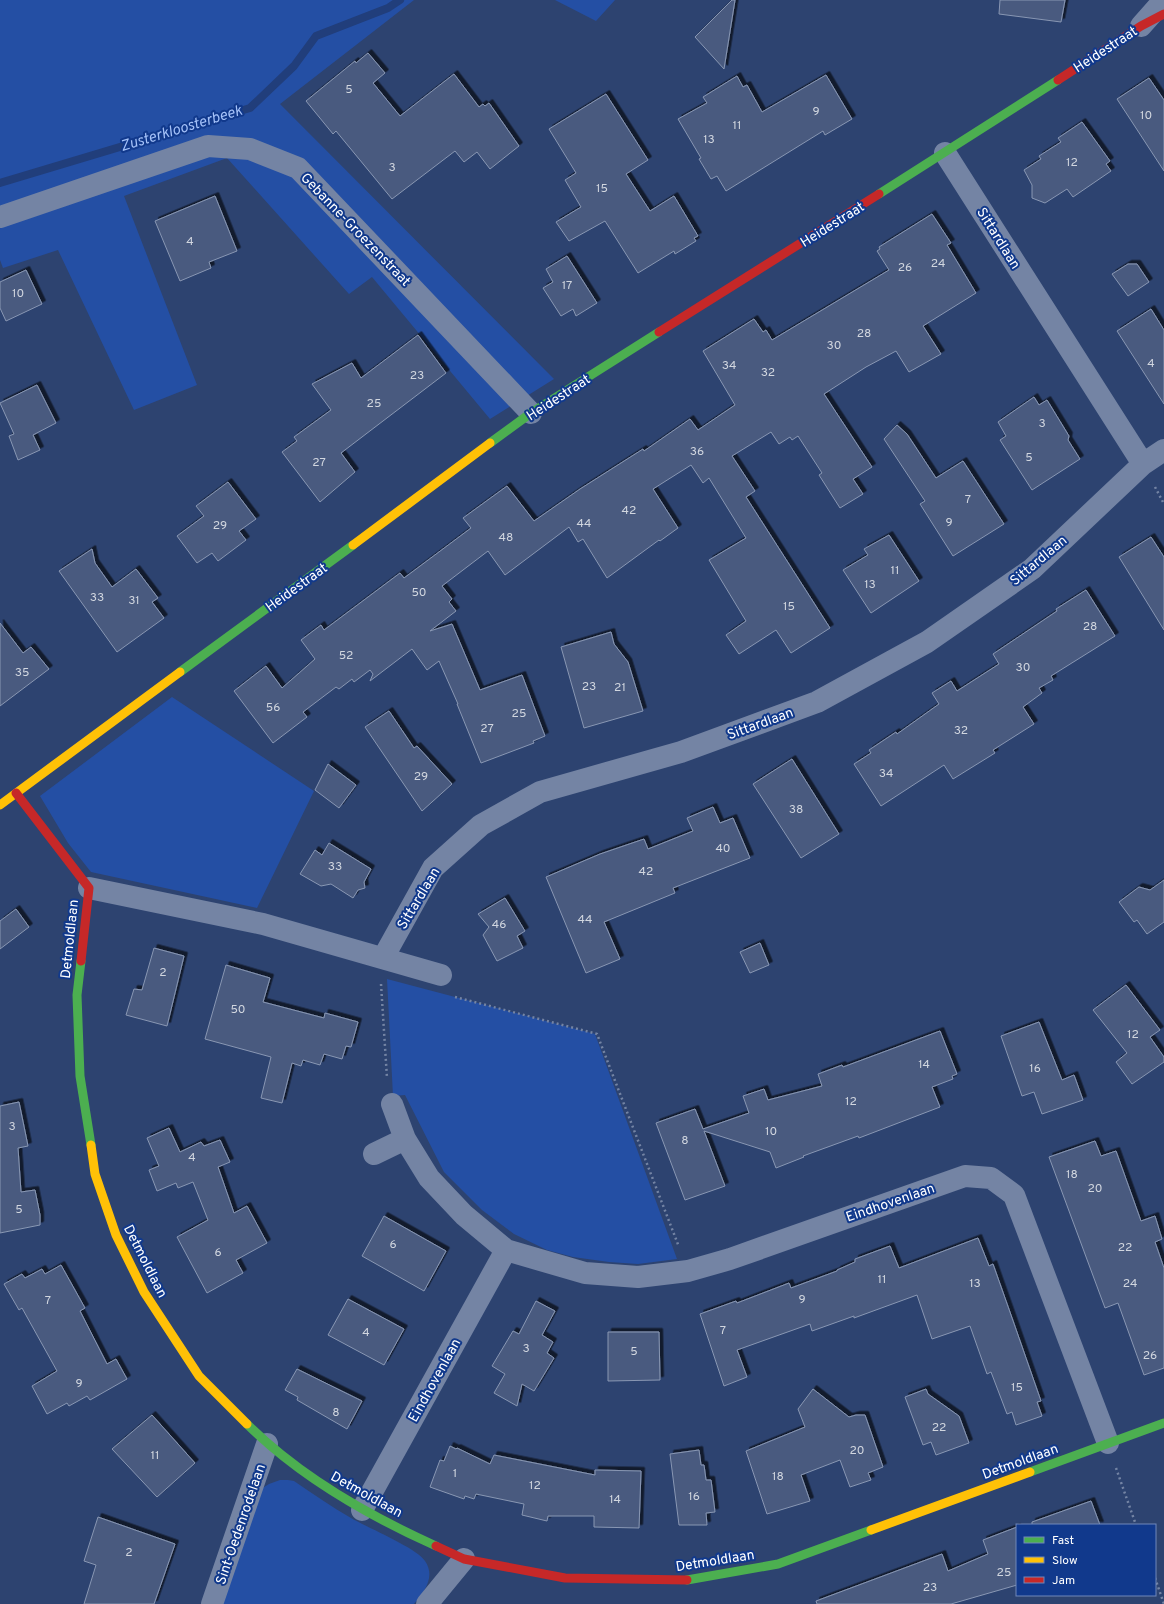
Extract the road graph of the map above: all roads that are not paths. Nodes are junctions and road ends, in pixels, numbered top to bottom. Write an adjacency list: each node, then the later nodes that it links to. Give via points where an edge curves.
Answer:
1 (1164, 0): 3 (street, Heidestraat)
2 (1164, 14): 3 (street, Heidestraat)
3 (1141, 26): 4 (street, Heidestraat)
4 (945, 153): 6 (street, Heidestraat); 8 (street, Sittardlaan)
5 (0, 217): 6 (street, Gebanne-Groezenstraat, via 208,146 250,149 298,168)
6 (532, 413): 9 (street, Heidestraat)
7 (1164, 450): 8 (street, Sittardlaan)
8 (1143, 464): 12 (street, Sittardlaan, via 1032,569 927,642 817,702 681,752 540,792 481,825 433,868)
9 (16, 793): 10 (street, Heidestraat); 11 (street, Detmoldlaan)
10 (0, 805)
11 (89, 888): 12 (street, via 264,924); 20 (street, Detmoldlaan, via 77,995 80,1076 95,1174 116,1235 144,1292 199,1376)
12 (383, 958): 13 (street)
13 (441, 975)
14 (392, 1104): 15 (street, Eindhovenlaan)
15 (405, 1139): 16 (street); 17 (street, Eindhovenlaan, via 429,1178 464,1215)
16 (374, 1154)
17 (506, 1250): 19 (street, Eindhovenlaan, via 585,1273 638,1277 688,1271 730,1259 965,1176 991,1178 1014,1195); 21 (street, Eindhovenlaan)
18 (1164, 1423): 19 (street, Detmoldlaan)
19 (1108, 1443): 22 (street, Detmoldlaan, via 778,1564 682,1581 565,1578)
20 (267, 1444): 21 (street, Detmoldlaan, via 325,1487); 23 (street, Sint-Oedenrodelaan)
21 (362, 1510): 22 (street, Detmoldlaan)
22 (464, 1558): 24 (street)
23 (212, 1604)
24 (427, 1604)

